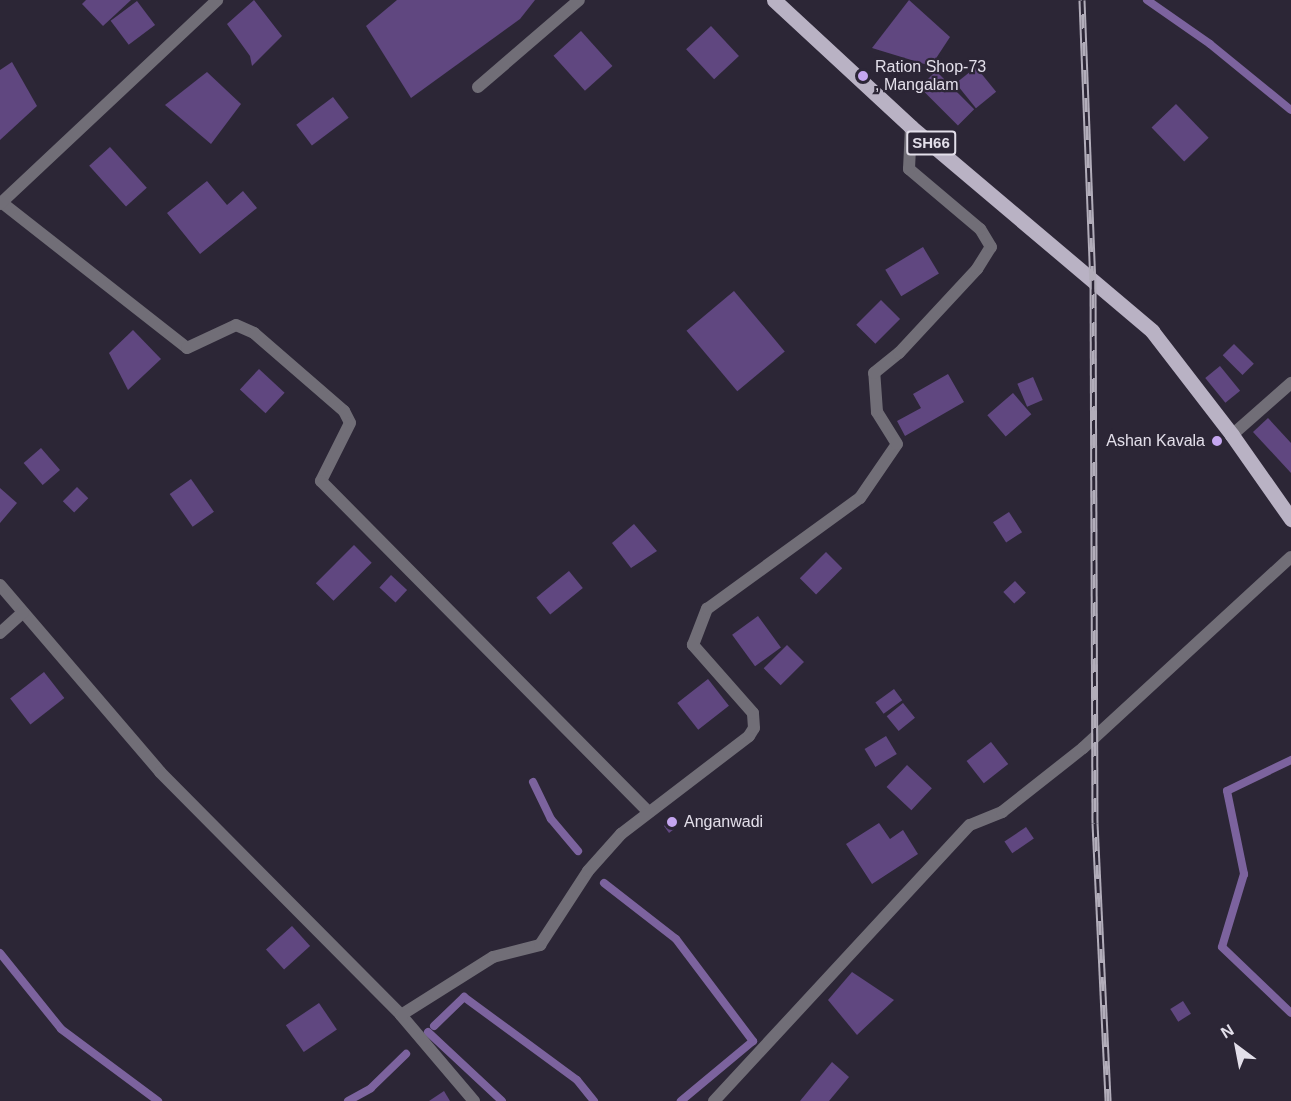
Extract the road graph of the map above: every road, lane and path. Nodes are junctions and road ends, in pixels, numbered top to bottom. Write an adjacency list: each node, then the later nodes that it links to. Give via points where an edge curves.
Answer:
1 (217, 0): 6 (street)
2 (579, 0): 4 (street)
3 (774, 0): 5 (main road, SH66)
4 (478, 87)
5 (911, 127): 8 (main road, SH66, via 1152,332); 14 (street, via 909,169 980,229 991,248 915,337 874,373 877,412 897,444 860,498 707,609 693,645 753,713 754,728 749,736)
6 (1, 203): 14 (street, via 187,348 236,325 254,333 344,411 350,423 321,480)
7 (1291, 383): 8 (street)
8 (1232, 435): 9 (main road, SH66)
9 (1291, 519)
10 (1291, 557): 17 (street, via 1083,748 1002,812 970,825)
11 (0, 585): 12 (street)
12 (23, 612): 13 (street); 15 (street, via 160,772)
13 (0, 633)
14 (649, 812): 15 (street, via 600,855 540,945 494,957)
15 (401, 1015): 16 (street)
16 (474, 1101)
17 (714, 1101)

